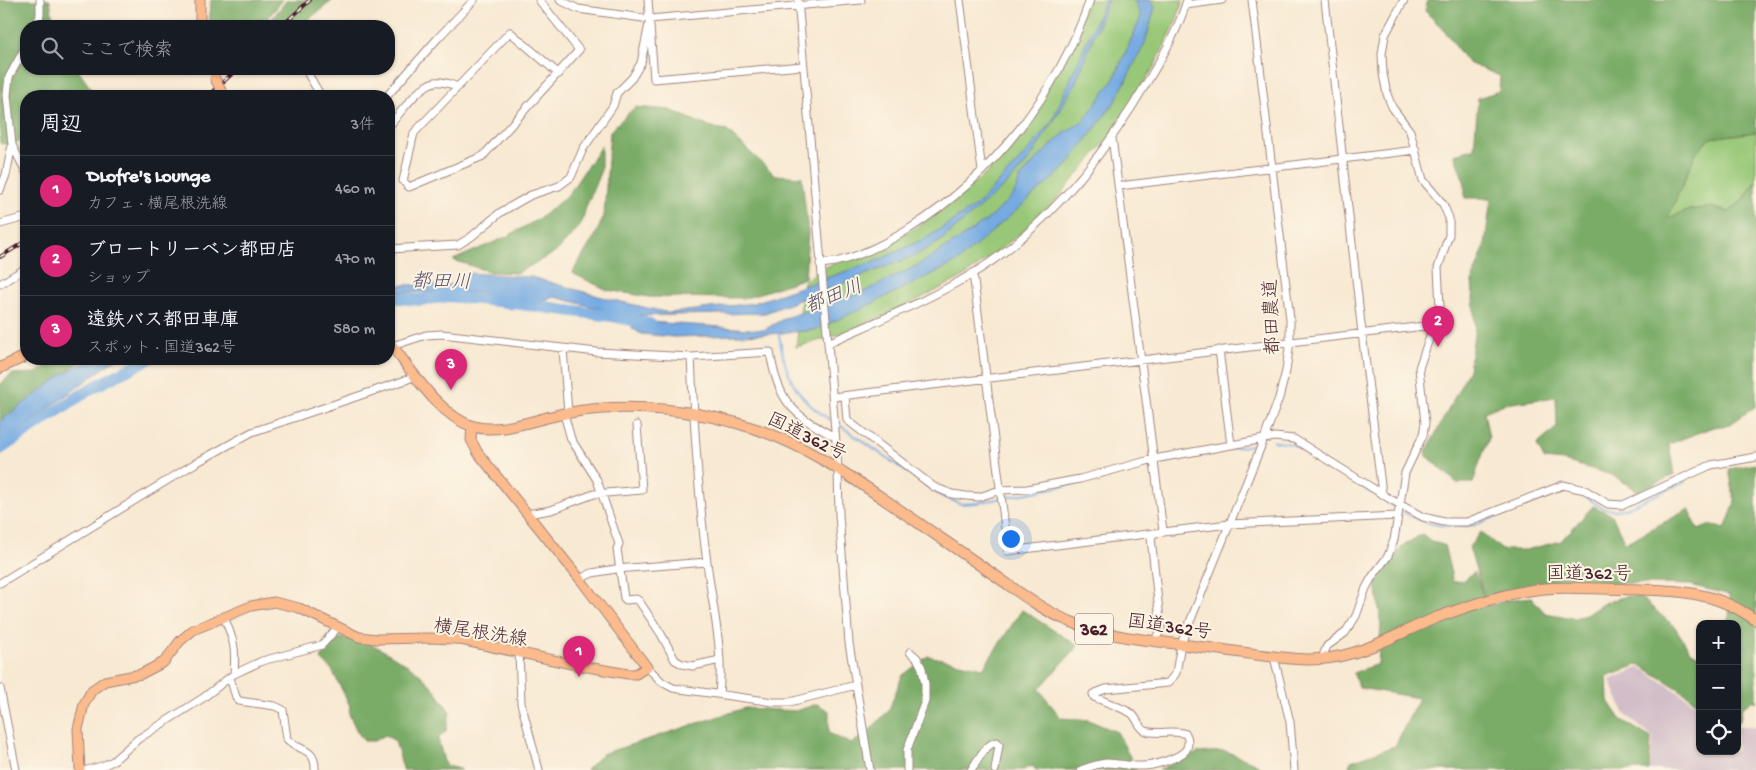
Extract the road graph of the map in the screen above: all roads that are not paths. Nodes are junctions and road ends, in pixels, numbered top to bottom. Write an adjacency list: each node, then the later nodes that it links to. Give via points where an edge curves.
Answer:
1 (40, 0): 17 (street)
2 (200, 0): 18 (main road)
3 (474, 0): 27 (street)
4 (539, 0): 21 (street, via 579,50)
5 (560, 0): 16 (street, via 578,9)
6 (648, 0): 16 (street)
7 (861, 0): 14 (street)
8 (960, 0): 35 (street)
9 (1090, 0): 35 (street, via 1066,57 1046,91 1009,142)
10 (1222, 0): 15 (street)
11 (1252, 0): 34 (street, 都田農道)
12 (1325, 0): 32 (street)
13 (1404, 0): 31 (street, via 1385,35 1383,74 1390,103 1410,130)
14 (798, 2): 16 (street); 20 (street)
15 (1187, 2): 29 (street, via 1173,37)
16 (650, 19): 20 (street, via 654,79); 40 (street, via 641,63 617,93 613,106 584,149 572,177 501,212 458,245)
17 (38, 20)
18 (200, 20)
19 (20, 57): 30 (street, via 9,77 7,95)
20 (803, 66): 41 (street)
21 (559, 74): 24 (street, via 510,32); 24 (street, via 483,156 409,187 403,181 414,133)
22 (213, 75): 25 (main road, bridge)
23 (309, 75): 26 (street)
24 (458, 87): 28 (street, via 432,82)
25 (221, 90)
26 (317, 90)
27 (391, 90)
28 (395, 119)
29 (1112, 138): 36 (street); 43 (street, via 1037,224 1008,250)
30 (12, 145): 33 (street); 37 (street)
31 (1416, 150): 32 (street); 45 (street, via 1423,180 1443,204 1449,218 1449,235 1438,268 1440,307)
32 (1342, 159): 34 (street); 46 (street)
33 (20, 160)
34 (1272, 168): 36 (street); 48 (street, 都田農道)
35 (982, 171): 41 (street, via 947,202 891,240 845,259)
36 (1119, 186): 55 (street)
37 (0, 190)
38 (20, 219): 39 (street)
39 (0, 224)
40 (395, 249)
41 (820, 264): 47 (street)
42 (20, 272): 44 (street)
43 (973, 273): 47 (street, via 928,298); 58 (street)
44 (0, 284)
45 (1433, 325): 46 (street); 74 (street, via 1419,368 1425,423 1423,436 1405,473)
46 (1362, 333): 48 (street); 73 (street)
47 (828, 340): 60 (street)
48 (1290, 341): 52 (street); 66 (street, 都田農道, via 1286,371)
49 (395, 343): 50 (street, via 442,334)
50 (563, 349): 53 (street); 61 (street)
51 (395, 350): 57 (highway, 国道362号 / 362)
52 (1219, 350): 55 (street); 67 (street)
53 (691, 357): 62 (street); 65 (street, via 770,352 781,394 794,412)
54 (20, 359): 56 (highway)
55 (1142, 360): 58 (street); 69 (street)
56 (0, 368)
57 (415, 376): 64 (highway, 国道362号 / 362, via 440,404); 82 (street, via 252,432)
58 (986, 379): 59 (street); 71 (street)
59 (845, 396): 60 (street); 71 (street, via 847,420 934,487 952,494 979,497)
60 (833, 397): 65 (street)
61 (566, 413): 62 (highway, 国道362号 / 362, via 611,408); 64 (highway, 国道362号 / 362, via 513,426); 72 (street, via 571,439)
62 (694, 413): 70 (highway, 国道362号 / 362, via 756,429 794,444); 79 (street)
63 (637, 425): 72 (street, via 642,490)
64 (472, 426): 75 (main road, via 471,440 478,453)
65 (835, 434): 70 (street)
66 (1264, 439): 67 (street); 73 (street, via 1294,439); 76 (street, 都田農道)
67 (1231, 445): 69 (street)
68 (1756, 457): 74 (street, via 1711,465 1623,505 1608,504 1585,490 1563,486 1467,522 1444,522)
69 (1154, 463): 71 (street, via 1027,489); 77 (street)
70 (838, 468): 86 (highway, 国道362号 / 362, via 1066,621 1109,634); 95 (street, via 849,643)
71 (1000, 491): 78 (street, via 1008,551)
72 (602, 493): 75 (street, via 551,510); 80 (street, via 618,544)
73 (1382, 493): 74 (street)
74 (1399, 510): 76 (street); 91 (street, via 1388,556 1366,588 1356,616 1345,633 1327,646)
75 (527, 514): 81 (main road)
76 (1229, 524): 77 (street); 87 (street, 都田農道)
77 (1163, 531): 78 (street)
78 (1154, 532): 86 (street, via 1151,538 1161,629)
79 (707, 562): 80 (street); 92 (street)
80 (619, 570): 81 (street, via 592,573); 92 (street, via 624,598 639,601 675,660 693,666)
81 (580, 579): 93 (main road)
82 (0, 583)
83 (224, 617): 85 (main road, 横尾根洗線, via 251,606 274,602 299,608); 94 (street, via 234,640); 99 (main road, 横尾根洗線, via 192,630 164,662 141,674 105,681 92,690 84,704 78,729)
84 (1756, 620): 91 (highway, 国道362号 / 362, via 1730,605 1696,594 1669,590 1550,588 1469,606 1374,647 1345,656)
85 (338, 627): 88 (main road, 横尾根洗線, via 358,637 377,640 456,639); 94 (street, via 322,645 262,661)
86 (1154, 642): 87 (highway, 国道362号 / 362)
87 (1181, 644): 90 (highway, 国道362号 / 362); 107 (street, 都田農道, via 1176,673 1168,683 1106,689 1093,694 1130,713 1144,730 1186,734 1188,739 1184,752 1149,766 1106,763)
88 (519, 652): 93 (main road, 横尾根洗線, via 628,674 636,674); 102 (street, via 521,703)
89 (910, 652): 104 (street, via 922,668 926,700 907,750)
90 (1274, 657): 91 (highway, 国道362号 / 362); 108 (street, via 1290,722)
91 (1322, 658)
92 (720, 660): 97 (street)
93 (647, 667): 97 (street, via 673,688)
94 (232, 676): 100 (street, via 138,739 108,764); 101 (street, via 239,701 283,710 287,739 310,754 315,761)
95 (856, 685): 97 (street, via 790,702); 103 (street)
96 (0, 688): 98 (street)
97 (719, 694)
98 (16, 770)
99 (80, 770)
100 (87, 770)
101 (315, 770)
102 (538, 770)
103 (870, 770)
104 (907, 770)
105 (971, 770): 106 (street, via 987,748 997,742)
106 (995, 770)
107 (1081, 770)
108 (1294, 770)

